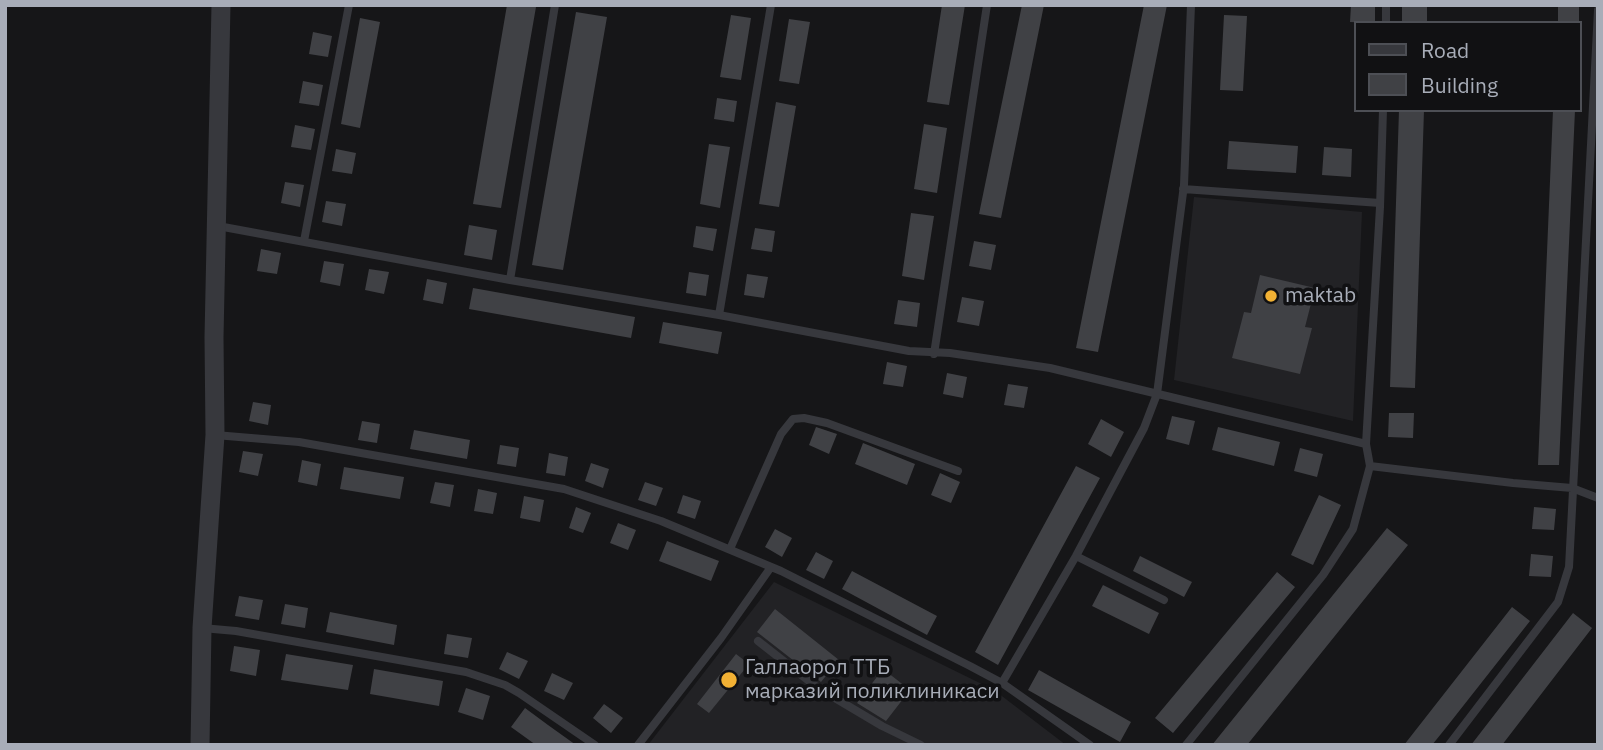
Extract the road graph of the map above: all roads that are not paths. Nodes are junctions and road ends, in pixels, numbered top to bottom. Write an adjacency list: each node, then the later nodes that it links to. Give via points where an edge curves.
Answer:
1 (221, 5): 11 (street)
2 (349, 5): 12 (lane)
3 (555, 5): 13 (lane)
4 (771, 5): 14 (lane)
5 (987, 5): 15 (lane)
6 (1191, 5): 9 (lane)
7 (1598, 10): 21 (lane)
8 (1383, 112): 10 (lane)
9 (1183, 189): 10 (lane); 16 (lane)
10 (1380, 204): 18 (lane)
11 (216, 226): 12 (lane); 17 (street)
12 (304, 241): 13 (lane)
13 (509, 280): 14 (lane)
14 (719, 315): 15 (lane)
15 (934, 354): 16 (lane, via 1050,368)
16 (1157, 394): 18 (lane); 24 (lane, via 1144,428)
17 (215, 435): 23 (lane, via 299,442 564,489); 27 (street)
18 (1366, 444): 19 (lane)
19 (1370, 466): 21 (lane); 35 (lane, via 1353,528 1324,575)
20 (958, 471): 23 (lane, via 827,423 793,418 781,434)
21 (1572, 488): 22 (lane); 36 (lane, via 1569,567 1558,603)
22 (1598, 498)
23 (730, 549): 25 (lane)
24 (1076, 556): 26 (lane); 29 (lane)
25 (771, 567): 29 (lane); 32 (lane)
26 (1164, 600)
27 (202, 628): 30 (street); 31 (lane, via 466,672 530,699)
28 (758, 641): 33 (lane, via 818,688)
29 (1002, 683): 34 (lane)
30 (200, 745)
31 (595, 745)
32 (638, 745)
33 (921, 745)
34 (1090, 745)
35 (1186, 745)
36 (1449, 745)

